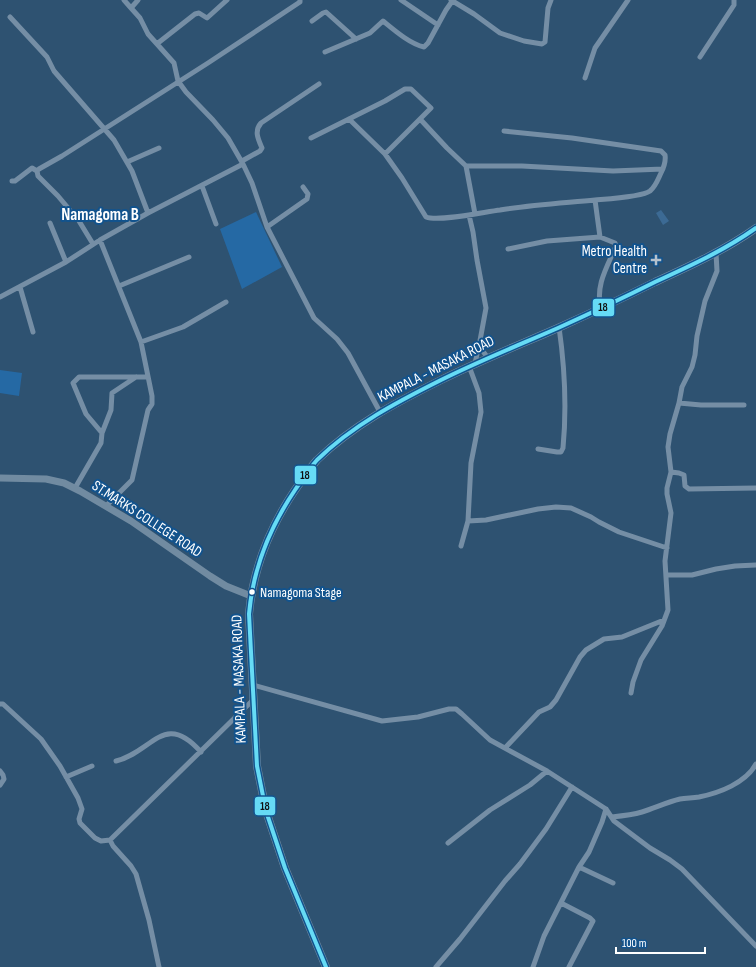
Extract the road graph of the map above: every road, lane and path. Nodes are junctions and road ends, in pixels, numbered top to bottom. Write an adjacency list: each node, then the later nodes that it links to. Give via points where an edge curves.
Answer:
1 (124, 0): 10 (street)
2 (138, 0): 10 (street)
3 (227, 0): 15 (street, via 207,18 199,13 195,14)
4 (300, 0): 19 (street)
5 (401, 0): 13 (street)
6 (452, 0): 7 (street, via 500,32 524,41 542,44 545,42 548,8); 13 (street)
7 (552, 0)
8 (628, 0): 18 (street, via 595,48)
9 (734, 0): 17 (street, via 734,6)
10 (131, 8): 15 (street, via 140,18 148,34)
11 (10, 17): 23 (street, via 47,57 54,71)
12 (312, 22): 14 (street, via 326,12)
13 (438, 25): 14 (street, via 424,47 402,36 383,21 373,32)
14 (356, 39): 16 (street)
15 (158, 43): 19 (street, via 174,63)
16 (324, 52)
17 (700, 57)
18 (586, 78)
19 (178, 81): 23 (street); 29 (street, via 228,138)
20 (319, 84): 29 (street, via 261,123 256,133 262,148)
21 (349, 119): 22 (street, via 408,88 431,107); 25 (street); 27 (street)
22 (420, 119): 27 (street); 30 (street)
23 (104, 129): 28 (street); 32 (street)
24 (504, 131): 31 (street, via 661,151 666,158)
25 (311, 138)
26 (159, 148): 28 (street)
27 (385, 154): 39 (street, via 426,217)
28 (127, 162): 37 (street)
29 (243, 162): 34 (street); 42 (street)
30 (466, 166): 31 (street, via 613,171); 38 (street)
31 (663, 169): 36 (street, via 657,183 649,192)
32 (37, 171): 33 (street, via 32,168 16,181); 46 (street, via 38,176 79,221)
33 (12, 181)
34 (202, 186): 37 (street); 41 (street)
35 (303, 187): 42 (street, via 308,194 307,199)
36 (595, 200): 38 (street); 44 (street)
37 (148, 213): 45 (street)
38 (475, 214): 39 (street)
39 (469, 215): 59 (street, via 486,308)
40 (50, 223): 50 (street)
41 (216, 224)
42 (267, 227): 66 (street, via 314,318 348,353)
43 (756, 228): 48 (main road, KAMPALA - MASAKA ROAD)
44 (600, 237): 47 (street, via 547,241); 55 (street, via 615,243 616,246 599,288)
45 (100, 240): 46 (street); 51 (street)
46 (93, 244): 50 (street)
47 (508, 249)
48 (716, 252): 55 (main road, KAMPALA - MASAKA ROAD); 64 (street, via 717,271 705,301 692,367 682,387)
49 (189, 257): 51 (street)
50 (66, 262): 52 (street)
51 (119, 286): 58 (street)
52 (20, 287): 53 (street); 57 (street)
53 (0, 297)
54 (226, 302): 58 (street, via 183,327)
55 (601, 308): 56 (main road, KAMPALA - MASAKA ROAD)
56 (559, 327): 60 (main road, KAMPALA - MASAKA ROAD); 68 (street, via 566,391 563,448 561,452)
57 (33, 332)
58 (141, 342): 63 (street)
59 (479, 346): 60 (street); 61 (street)
60 (488, 358): 61 (main road, KAMPALA - MASAKA ROAD)
61 (472, 365): 66 (main road, KAMPALA - MASAKA ROAD); 74 (street, via 481,412 471,463)
62 (136, 377): 63 (street); 67 (street, via 112,393 111,410); 67 (street, via 79,376 73,383 86,414)
63 (148, 377): 73 (street, via 152,404 148,410 132,480)
64 (679, 403): 65 (street); 69 (street, via 668,447)
65 (744, 405)
66 (380, 412): 79 (main road, KAMPALA - MASAKA ROAD, via 337,442 316,461 301,480 266,543)
67 (102, 433): 71 (street, via 102,443)
68 (538, 450)
69 (671, 472): 72 (street, via 684,475 685,486 689,489); 76 (street, via 667,488 671,513)
70 (0, 478): 71 (main road, ST.MARKS COLLEGE ROAD, via 46,478)
71 (74, 488): 73 (main road, ST.MARKS COLLEGE ROAD)
72 (756, 488)
73 (106, 506): 79 (main road, ST.MARKS COLLEGE ROAD, via 226,586)
74 (468, 522): 75 (street); 76 (street, via 538,509 571,508 619,532)
75 (461, 546)
76 (667, 548): 78 (street)
77 (756, 565): 78 (street, via 735,566 692,575)
78 (666, 575): 80 (street, via 668,610)
79 (250, 596): 81 (main road, KAMPALA - MASAKA ROAD)
80 (664, 620): 82 (street, via 641,660); 85 (street, via 622,637 604,639 586,650 556,700 550,707 539,712)
81 (253, 684): 83 (main road, KAMPALA - MASAKA ROAD); 85 (street, via 382,721 456,709 490,740)
82 (631, 693)
83 (253, 700): 86 (street); 106 (main road, KAMPALA - MASAKA ROAD, via 257,766 266,811 285,868)
84 (0, 704): 93 (street, via 41,740)
85 (505, 748): 91 (street)
86 (201, 752): 87 (street, via 180,734 170,734 159,737 136,754); 98 (street)
87 (116, 761)
88 (756, 764): 92 (street)
89 (92, 766): 93 (street)
90 (0, 771): 94 (street, via 4,779)
91 (547, 771): 95 (street); 99 (street)
92 (755, 771): 97 (street, via 732,786 720,790 626,816)
93 (66, 777): 98 (street, via 82,809 80,822 95,838 101,841)
94 (0, 785)
95 (572, 787): 96 (street); 104 (street, via 520,864)
96 (606, 809): 97 (street); 100 (street, via 589,852)
97 (612, 816): 103 (street, via 614,821 682,869)
98 (110, 840): 105 (street, via 136,874)
99 (448, 843)
100 (579, 867): 101 (street); 102 (street)
101 (614, 883)
102 (561, 903): 107 (street, via 544,936); 108 (street, via 593,921)
103 (756, 946)
104 (437, 966)
105 (159, 967)
106 (326, 967)
107 (533, 967)
108 (569, 967)

